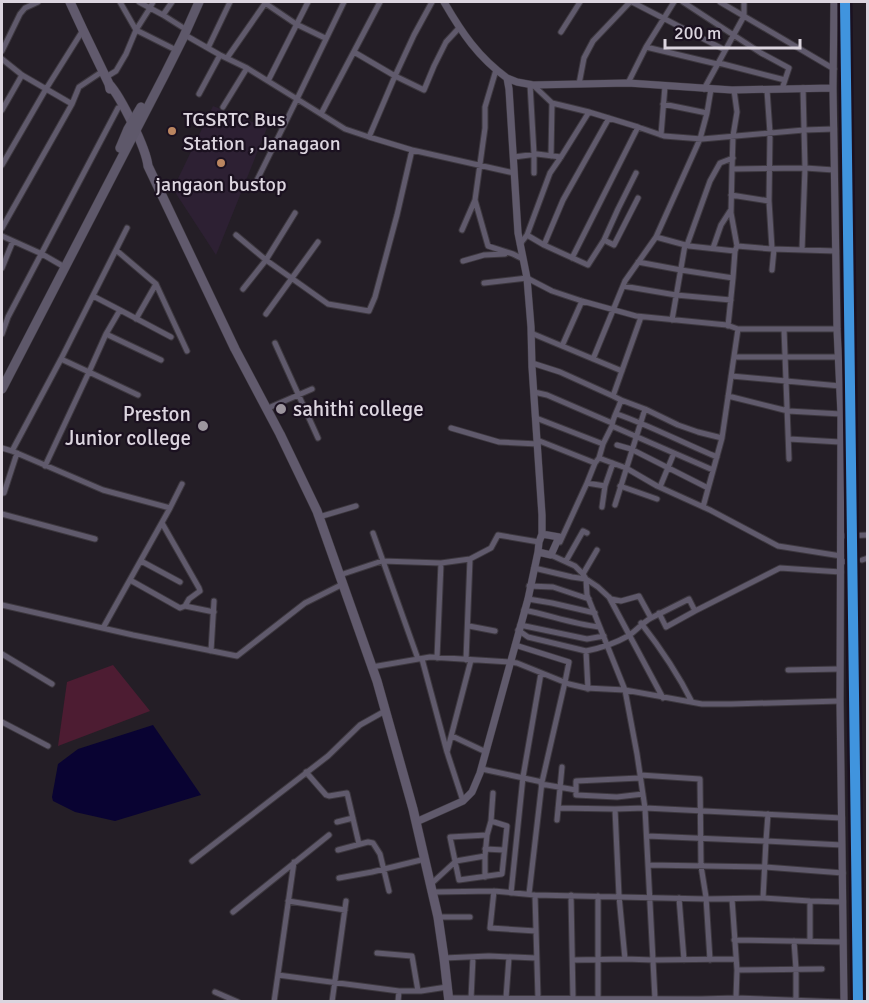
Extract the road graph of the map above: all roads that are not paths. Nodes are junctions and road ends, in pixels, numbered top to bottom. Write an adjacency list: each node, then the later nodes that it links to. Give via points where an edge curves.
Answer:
1 (38, 2): 39 (street, via 20,14)
2 (70, 2): 29 (main road)
3 (120, 2): 30 (street)
4 (139, 2): 23 (street)
5 (153, 2): 23 (street)
6 (172, 2): 24 (street)
7 (194, 2): 31 (highway)
8 (200, 2): 31 (highway)
9 (230, 2): 37 (street)
10 (265, 2): 27 (street); 42 (street)
11 (308, 2): 27 (street)
12 (344, 2): 34 (street)
13 (380, 2): 40 (street)
14 (432, 2): 49 (street)
15 (444, 2): 28 (street)
16 (580, 2): 32 (street)
17 (631, 2): 26 (street); 56 (street, via 593,41 584,58)
18 (674, 2): 26 (street)
19 (683, 2): 33 (street)
20 (720, 2): 25 (street)
21 (744, 2): 25 (street)
22 (834, 2): 46 (street)
23 (150, 8): 24 (street); 30 (street)
24 (164, 15): 31 (street)
25 (744, 16): 33 (street); 46 (street)
26 (664, 19): 35 (street); 38 (street)
27 (296, 24): 34 (street); 53 (street)
28 (459, 28): 47 (street); 49 (street, via 446,42 424,90)
29 (82, 30): 50 (main road); 60 (street)
30 (136, 30): 36 (street); 50 (street, via 116,71)
31 (184, 31): 36 (highway); 37 (street); 79 (highway)
32 (561, 32)
33 (734, 36): 38 (street); 52 (street, via 789,68)
34 (325, 38): 66 (street)
35 (646, 47): 44 (street); 54 (street)
36 (172, 48): 79 (highway)
37 (208, 48): 41 (street)
38 (725, 50): 44 (street)
39 (2, 51)
40 (354, 52): 49 (street); 75 (street)
41 (220, 55): 42 (street); 65 (street)
42 (227, 58): 45 (street)
43 (2, 59): 48 (street)
44 (718, 64): 52 (street); 61 (street)
45 (247, 68): 53 (street); 70 (street)
46 (834, 69): 59 (street)
47 (496, 70): 51 (street); 93 (street, via 485,107)
48 (22, 75): 60 (street); 72 (street)
49 (395, 76): 84 (street)
50 (106, 77): 68 (street, via 78,87); 71 (main road); 79 (main road)
51 (507, 78): 55 (street); 89 (street)
52 (785, 80): 62 (street)
53 (268, 81): 66 (street)
54 (628, 82): 56 (street); 57 (street)
55 (532, 84): 56 (street); 67 (street); 87 (street)
56 (579, 84)
57 (665, 86): 61 (street); 69 (street)
58 (803, 88): 59 (street); 62 (street); 80 (street)
59 (833, 88): 78 (street)
60 (46, 89): 68 (street); 92 (street)
61 (708, 89): 63 (street); 74 (street)
62 (782, 89): 64 (street)
63 (734, 90): 64 (street); 83 (street)
64 (767, 90): 81 (street)
65 (199, 94)
66 (297, 99): 75 (street); 101 (street)
67 (552, 103): 73 (street); 88 (street)
68 (72, 104): 110 (street)
69 (663, 104): 74 (street); 82 (street)
70 (223, 107)
71 (118, 108): 79 (main road); 129 (street)
72 (2, 110)
73 (589, 112): 76 (street); 90 (street)
74 (707, 113): 85 (street)
75 (321, 114): 84 (street, via 345,129)
76 (609, 118): 77 (street); 121 (street, via 563,200)
77 (638, 127): 82 (street); 131 (street)
78 (834, 129): 80 (street); 97 (street)
79 (131, 130): 136 (highway); 183 (highway); 191 (main road, via 147,156 148,166)
80 (804, 130): 81 (street); 94 (street)
81 (770, 133): 83 (street); 96 (street)
82 (661, 135): 85 (street)
83 (734, 136): 85 (street); 91 (street)
84 (369, 137): 86 (street)
85 (700, 139): 116 (street)
86 (412, 150): 93 (street); 140 (street, via 369,311 328,304)
87 (534, 154): 88 (street); 89 (street); 99 (street)
88 (551, 156): 90 (street)
89 (514, 157): 98 (street)
90 (561, 158): 114 (street, via 550,173)
91 (732, 158): 95 (street); 122 (street, via 720,163 710,181)
92 (2, 165)
93 (480, 166): 98 (street); 104 (street)
94 (805, 168): 96 (street); 97 (street); 127 (street)
95 (732, 169): 96 (street); 102 (street)
96 (770, 169): 105 (street)
97 (834, 170): 128 (street)
98 (514, 173): 120 (street)
99 (534, 173)
100 (636, 173): 106 (street)
101 (257, 180)
102 (731, 195): 105 (street); 107 (street)
103 (638, 198): 109 (street)
104 (475, 200): 112 (street); 130 (street, via 488,246)
105 (769, 201): 125 (street)
106 (618, 208): 109 (street); 117 (street)
107 (731, 209): 123 (street); 124 (street)
108 (295, 213): 133 (street)
109 (629, 215): 117 (street, via 614,245)
110 (2, 228)
111 (127, 228): 126 (street)
112 (462, 230)
113 (236, 235): 133 (street)
114 (527, 235): 120 (street); 121 (street)
115 (2, 236): 118 (street)
116 (656, 237): 122 (street); 135 (street)
117 (604, 240): 131 (street, via 588,265)
118 (13, 241): 129 (street); 137 (street)
119 (318, 242): 140 (street)
120 (520, 244): 132 (street)
121 (544, 244): 131 (street)
122 (686, 245): 123 (street); 138 (street)
123 (712, 248): 124 (street)
124 (736, 248): 125 (street); 142 (street)
125 (773, 249): 127 (street); 139 (street)
126 (116, 250): 144 (street); 148 (street)
127 (802, 250): 128 (street)
128 (836, 251): 162 (street)
129 (42, 254): 136 (street); 155 (street)
130 (513, 254): 132 (street); 134 (street, via 484,255)
131 (572, 258)
132 (523, 259): 141 (street)
133 (266, 260): 140 (street); 146 (street)
134 (463, 261)
135 (638, 262): 138 (street); 145 (street)
136 (61, 265): 180 (highway)
137 (2, 268)
138 (681, 270): 142 (street); 147 (street)
139 (772, 270)
140 (293, 277): 154 (street)
141 (527, 278): 143 (street); 150 (street); 163 (street)
142 (733, 278): 149 (street)
143 (484, 283)
144 (156, 284): 157 (street); 169 (street)
145 (623, 286): 147 (street); 152 (street)
146 (243, 289)
147 (676, 295): 149 (street); 158 (street)
148 (93, 296): 151 (street); 173 (street)
149 (731, 300): 159 (street)
150 (582, 301): 152 (street); 168 (street)
151 (120, 310): 157 (street); 165 (street)
152 (613, 310): 156 (street); 174 (street)
153 (2, 314): 155 (street)
154 (266, 314)
155 (8, 317): 164 (street)
156 (641, 317): 158 (street); 177 (street)
157 (136, 319): 166 (street)
158 (672, 320): 159 (street)
159 (728, 326): 160 (street)
160 (738, 329): 161 (street); 171 (street)
161 (784, 329): 162 (street); 170 (street)
162 (837, 329): 172 (street)
163 (531, 333): 168 (street); 176 (street)
164 (2, 334)
165 (106, 334): 175 (street); 178 (street)
166 (171, 337)
167 (275, 343): 186 (street)
168 (562, 346): 174 (street)
169 (187, 351)
170 (786, 356): 171 (street); 172 (street); 181 (street)
171 (734, 357): 179 (street)
172 (838, 357): 182 (street)
173 (61, 359): 178 (street); 210 (street)
174 (593, 359): 177 (street)
175 (161, 360)
176 (532, 363): 185 (street); 188 (street)
177 (622, 371): 188 (street)
178 (89, 372): 187 (street); 216 (street)
179 (731, 376): 181 (street); 189 (street)
180 (2, 380)
181 (787, 381): 182 (street); 193 (street)
182 (840, 386): 195 (street)
183 (2, 389)
184 (312, 389): 186 (street)
185 (534, 392): 196 (street); 198 (street)
186 (298, 394): 191 (street); 201 (street)
187 (138, 395)
188 (613, 396): 190 (street)
189 (728, 396): 193 (street); 202 (street)
190 (621, 400): 192 (street); 194 (street)
191 (266, 409): 234 (main road)
192 (645, 409): 197 (street); 202 (street, via 678,425)
193 (788, 411): 195 (street); 203 (street)
194 (617, 414): 197 (street); 198 (street)
195 (841, 414): 205 (street)
196 (536, 418): 204 (street); 206 (street)
197 (640, 422): 200 (street); 212 (street)
198 (612, 425): 200 (street); 206 (street)
199 (451, 428): 204 (street, via 499,442)
200 (636, 436): 209 (street); 211 (street)
201 (318, 438)
202 (722, 438): 212 (street)
203 (789, 440): 205 (street); 213 (street)
204 (537, 442): 214 (street); 238 (street)
205 (840, 442): 239 (street)
206 (603, 444): 214 (street)
207 (617, 444): 209 (street)
208 (2, 447): 210 (street)
209 (631, 449): 217 (street); 218 (street)
210 (14, 452): 216 (street); 226 (street)
211 (674, 453): 218 (street); 219 (street)
212 (717, 457): 219 (street)
213 (789, 459)
214 (597, 460): 215 (street); 220 (street)
215 (613, 463): 217 (street); 222 (street)
216 (45, 466): 232 (street, via 103,490)
217 (626, 468): 223 (street); 224 (street)
218 (668, 468): 224 (street); 225 (street)
219 (713, 470): 225 (street)
220 (587, 483): 222 (street); 245 (street)
221 (182, 484): 232 (street)
222 (605, 486): 230 (street)
223 (620, 486): 227 (street); 228 (street)
224 (660, 487): 231 (street)
225 (708, 488): 231 (street)
226 (2, 493)
227 (657, 500)
228 (615, 505)
229 (356, 506): 234 (street)
230 (602, 507)
231 (703, 507): 246 (street, via 778,546)
232 (170, 508): 235 (street)
233 (2, 514): 241 (street)
234 (320, 517): 257 (main road)
235 (162, 523): 248 (street); 265 (street, via 200,591)
236 (373, 533): 249 (street)
237 (587, 533): 250 (street, via 583,531)
238 (542, 534): 242 (street); 245 (street, via 559,537)
239 (845, 536): 240 (street); 246 (street)
240 (865, 536)
241 (95, 538)
242 (539, 542): 244 (street); 247 (street, via 498,535 491,548)
243 (597, 550): 255 (street)
244 (538, 552): 245 (street); 253 (street)
245 (552, 556): 250 (street)
246 (841, 559): 251 (street); 254 (street)
247 (470, 560): 252 (street); 273 (street)
248 (141, 561): 256 (street); 258 (street)
249 (382, 561): 252 (street); 257 (street); 286 (street)
250 (566, 561): 255 (street)
251 (850, 561)
252 (441, 563): 285 (street)
253 (534, 568): 255 (street); 259 (street)
254 (841, 572): 267 (street, via 780,568); 290 (street)
255 (584, 577): 260 (street); 261 (street)
256 (130, 580): 265 (street, via 180,608); 275 (street)
257 (341, 580): 282 (street, via 237,656); 289 (main road)
258 (180, 582)
259 (529, 586): 261 (street, via 553,587); 262 (street)
260 (608, 595): 271 (street, via 621,601 639,597); 278 (street)
261 (588, 598): 269 (street)
262 (528, 599): 266 (street); 269 (street)
263 (214, 601): 268 (street)
264 (2, 605): 275 (street)
265 (185, 606): 268 (street)
266 (524, 610): 274 (street); 276 (street)
267 (695, 611): 270 (street, via 689,599); 270 (street, via 666,627)
268 (214, 612): 282 (street)
269 (595, 613): 274 (street)
270 (659, 613): 271 (street)
271 (651, 618): 272 (street)
272 (641, 624): 278 (street); 299 (street, via 660,646)
273 (469, 626): 277 (street); 287 (street)
274 (599, 627): 279 (street)
275 (103, 628): 282 (street)
276 (519, 628): 279 (street, via 587,639); 280 (street); 283 (street, via 528,637)
277 (495, 631)
278 (630, 635): 281 (street); 297 (street)
279 (604, 636): 281 (street)
280 (515, 645): 288 (street); 293 (street, via 569,662)
281 (607, 646): 283 (street); 296 (street)
282 (211, 651)
283 (586, 651): 295 (street)
284 (2, 654): 294 (street)
285 (437, 658): 286 (street); 287 (street)
286 (420, 659): 289 (street); 304 (street)
287 (469, 660): 288 (street); 302 (street)
288 (510, 662): 292 (street); 305 (street)
289 (372, 667): 300 (main road)
290 (840, 669): 291 (street); 298 (street)
291 (788, 670)
292 (541, 673): 293 (street); 309 (street)
293 (565, 682): 295 (street); 311 (street)
294 (52, 684)
295 (588, 688): 296 (street)
296 (625, 690): 297 (street); 310 (street)
297 (663, 698): 299 (street)
298 (840, 701): 299 (street); 323 (street)
299 (692, 702)
300 (385, 711): 308 (street, via 360,725); 327 (main road)
301 (2, 722): 303 (street)
302 (452, 736): 304 (street); 305 (street)
303 (48, 746)
304 (447, 752): 316 (street)
305 (486, 752): 307 (street)
306 (562, 767): 312 (street)
307 (482, 769): 309 (street); 316 (street, via 472,792)
308 (306, 772): 322 (street, via 326,795 347,793); 340 (street)
309 (524, 777): 311 (street); 353 (street)
310 (640, 777): 313 (street, via 576,781); 315 (street); 320 (street, via 700,779)
311 (542, 783): 312 (street); 354 (street)
312 (561, 787): 313 (street); 317 (street)
313 (576, 790): 315 (street, via 576,795)
314 (493, 793): 325 (street)
315 (643, 794): 318 (street)
316 (463, 801): 327 (street)
317 (558, 808): 319 (street); 324 (street)
318 (645, 808): 319 (street); 320 (street); 330 (street)
319 (615, 809): 357 (street)
320 (700, 810): 321 (street); 331 (street)
321 (768, 814): 323 (street); 332 (street)
322 (353, 818): 326 (street); 333 (street)
323 (842, 818): 334 (street)
324 (557, 820)
325 (491, 821): 329 (street); 337 (street, via 507,826)
326 (337, 822)
327 (416, 822): 339 (main road)
328 (329, 835): 342 (street)
329 (487, 835): 335 (street); 341 (street, via 450,837)
330 (646, 836): 331 (street); 343 (street)
331 (700, 838): 332 (street); 344 (street)
332 (766, 841): 334 (street); 345 (street)
333 (359, 844): 336 (street); 346 (street, via 373,843)
334 (842, 845): 347 (street)
335 (485, 849): 337 (street); 338 (street)
336 (338, 850)
337 (504, 850): 348 (street, via 502,874)
338 (485, 856): 341 (street); 348 (street)
339 (425, 859): 346 (street); 350 (main road)
340 (192, 861)
341 (456, 861): 348 (street, via 459,880); 350 (street)
342 (294, 862): 363 (street); 368 (street)
343 (648, 865): 344 (street); 358 (street)
344 (701, 866): 345 (street); 362 (street)
345 (765, 867): 347 (street); 359 (street)
346 (384, 869): 349 (street); 351 (street)
347 (843, 873): 366 (street)
348 (485, 877)
349 (339, 878)
350 (432, 888): 352 (street); 369 (main road)
351 (389, 891)
352 (494, 891): 353 (street); 371 (street, via 490,928)
353 (511, 892): 354 (street)
354 (532, 894): 355 (street); 371 (street)
355 (571, 895): 356 (street); 384 (street)
356 (598, 896): 357 (street); 381 (street)
357 (619, 896): 358 (street); 382 (street)
358 (650, 897): 360 (street); 385 (street)
359 (763, 897): 361 (street); 365 (street)
360 (679, 898): 362 (street); 386 (street)
361 (732, 898): 362 (street); 372 (street)
362 (706, 899): 387 (street)
363 (288, 901): 367 (street); 391 (street)
364 (346, 901): 367 (street)
365 (810, 901): 366 (street); 374 (street)
366 (843, 902): 375 (street)
367 (345, 910): 392 (street)
368 (233, 912)
369 (438, 917): 370 (street); 379 (main road)
370 (470, 917)
371 (536, 931): 380 (street)
372 (734, 940): 373 (street); 383 (street)
373 (794, 941): 374 (street); 388 (street)
374 (810, 941): 375 (street)
375 (843, 942): 411 (street)
376 (377, 953): 395 (street, via 412,956)
377 (473, 957): 378 (street); 379 (street); 399 (street)
378 (509, 957): 380 (street); 397 (street)
379 (444, 958): 393 (main road)
380 (536, 958): 405 (street)
381 (599, 959): 382 (street); 384 (street); 401 (street)
382 (625, 959): 385 (street)
383 (736, 959): 387 (street); 390 (street)
384 (573, 960): 400 (street)
385 (653, 960): 386 (street); 402 (street)
386 (684, 960): 387 (street)
387 (710, 960)
388 (796, 969): 389 (street); 390 (street); 403 (street)
389 (822, 969)
390 (737, 970): 398 (street)
391 (278, 975): 392 (street); 408 (street)
392 (335, 982): 394 (street); 409 (street)
393 (447, 987): 395 (street); 404 (main road)
394 (399, 991): 395 (street); 410 (street)
395 (418, 991)
396 (215, 992): 407 (street)
397 (506, 998): 399 (street); 405 (street)
398 (736, 998): 403 (street); 406 (street)
399 (471, 999): 404 (street)
400 (573, 999): 401 (street); 405 (street)
401 (598, 999): 402 (street)
402 (655, 999): 406 (street)
403 (796, 999): 411 (street)
404 (448, 1000)
405 (537, 1000)
406 (701, 1000)
407 (238, 1002)
408 (274, 1002)
409 (332, 1002)
410 (398, 1002)
411 (843, 1002)

